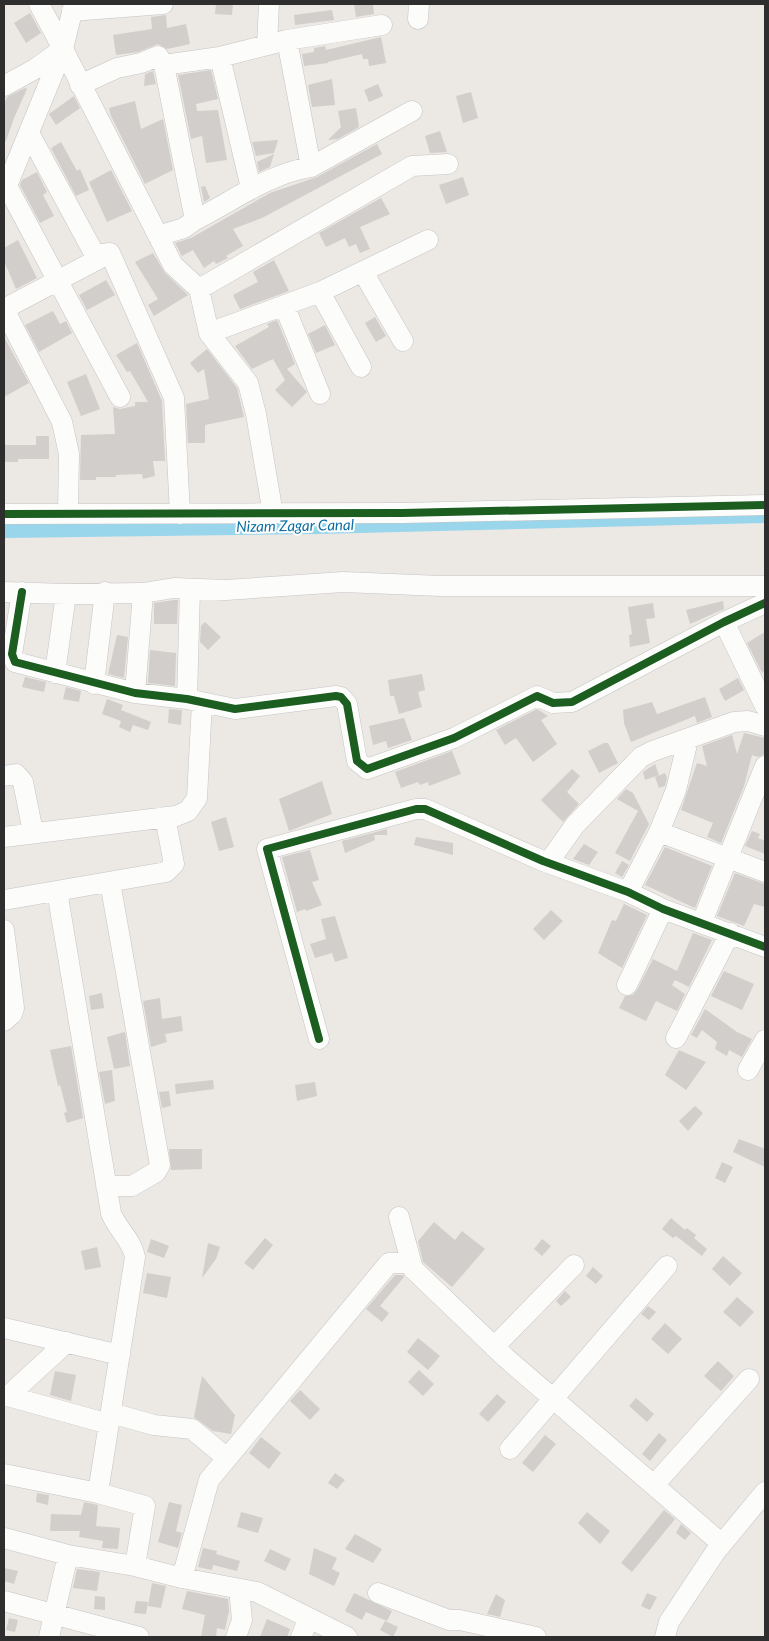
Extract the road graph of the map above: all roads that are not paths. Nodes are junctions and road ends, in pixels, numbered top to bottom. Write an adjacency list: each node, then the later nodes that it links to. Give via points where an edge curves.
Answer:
1 (39, 4): 8 (street)
2 (163, 4): 4 (street)
3 (269, 4): 7 (street)
4 (73, 7): 8 (street)
5 (382, 25): 6 (street)
6 (287, 40): 7 (street); 16 (street)
7 (267, 45): 9 (street)
8 (62, 49): 11 (street); 12 (street); 14 (street)
9 (220, 57): 10 (street); 17 (street)
10 (164, 65): 11 (street, via 158,56 117,68); 19 (street)
11 (80, 85): 20 (street)
12 (4, 86)
13 (412, 111): 16 (street)
14 (29, 133): 18 (street); 22 (street, via 95,254)
15 (448, 164): 25 (street, via 412,166)
16 (311, 167): 17 (street, via 292,170)
17 (251, 188): 19 (street)
18 (5, 189): 24 (street)
19 (195, 220): 20 (street, via 184,228)
20 (158, 236): 25 (street, via 173,265)
21 (428, 240): 23 (street)
22 (110, 253): 24 (street); 37 (street, via 174,398)
23 (363, 272): 26 (street); 30 (street)
24 (59, 280): 28 (street); 33 (street)
25 (199, 289): 29 (street)
26 (320, 292): 27 (street); 31 (street)
27 (284, 306): 29 (street); 32 (street)
28 (4, 309): 36 (street, via 62,422 69,454)
29 (209, 333): 38 (street, via 248,383)
30 (404, 342)
31 (361, 367)
32 (320, 394)
33 (120, 397)
34 (765, 505): 38 (street)
35 (4, 514): 36 (street)
36 (68, 514): 37 (street)
37 (180, 514): 38 (street)
38 (273, 514)
39 (765, 586): 40 (street, via 441,586 343,582 226,590)
40 (190, 589): 43 (street); 50 (street)
41 (13, 592): 44 (street); 47 (street, via 12,659)
42 (105, 592): 43 (street); 44 (street); 48 (street)
43 (143, 592): 49 (street)
44 (66, 594): 47 (street)
45 (762, 610): 46 (street)
46 (724, 622): 50 (street, via 572,702 553,702 537,696 454,738 368,769 357,761 346,704 341,697 236,709); 51 (street)
47 (55, 673): 48 (street)
48 (94, 684): 49 (street)
49 (135, 694): 50 (street)
50 (195, 701): 56 (street, via 197,798 188,811)
51 (765, 706)
52 (765, 726): 53 (street, via 739,720)
53 (688, 740): 58 (street, via 676,790); 61 (street, via 641,757 575,825)
54 (765, 766): 60 (street)
55 (4, 776): 57 (street, via 16,774 23,782)
56 (165, 818): 57 (street); 63 (street, via 174,864 172,868 166,872)
57 (33, 832): 59 (street)
58 (660, 832): 60 (street); 65 (street)
59 (4, 837)
60 (728, 860): 62 (street); 68 (street)
61 (548, 863): 65 (street); 75 (street, via 420,808 267,849)
62 (765, 872)
63 (110, 882): 64 (street); 78 (street, via 160,1165 156,1172 132,1186)
64 (57, 891): 66 (street); 78 (street)
65 (628, 892): 67 (street)
66 (4, 900)
67 (663, 909): 68 (street); 72 (street)
68 (702, 922): 70 (street)
69 (4, 930): 73 (street, via 14,1008)
70 (730, 933): 71 (street); 74 (street)
71 (765, 948)
72 (627, 985)
73 (4, 1022)
74 (676, 1038)
75 (319, 1039)
76 (765, 1040): 77 (street)
77 (748, 1070)
78 (106, 1186): 86 (street, via 114,1222 134,1250 135,1257)
79 (399, 1217): 80 (street)
80 (410, 1263): 85 (street); 92 (street, via 389,1263)
81 (574, 1265): 85 (street)
82 (667, 1266): 89 (street)
83 (4, 1328): 84 (street)
84 (67, 1342): 86 (street); 88 (street)
85 (494, 1347): 89 (street)
86 (120, 1355): 90 (street)
87 (749, 1379): 94 (street)
88 (6, 1395): 90 (street)
89 (554, 1399): 91 (street); 94 (street)
90 (110, 1418): 92 (street, via 192,1429); 96 (street)
91 (510, 1449)
92 (228, 1458): 101 (street, via 209,1480)
93 (4, 1474): 96 (street)
94 (654, 1485): 98 (street)
95 (765, 1492): 98 (street)
96 (98, 1493): 100 (street, via 146,1507)
97 (4, 1538): 99 (street)
98 (722, 1544): 114 (street, via 669,1622)
99 (68, 1555): 100 (street); 105 (street)
100 (135, 1566): 101 (street)
101 (182, 1578): 102 (street)
102 (239, 1589): 106 (street, via 257,1592); 110 (street, via 242,1620)
103 (378, 1593): 107 (street, via 450,1620 460,1620)
104 (4, 1601): 105 (street)
105 (55, 1615): 108 (street); 109 (street)
106 (309, 1618): 111 (street); 112 (street)
107 (501, 1634): 113 (street)
108 (49, 1637)
109 (139, 1637)
110 (236, 1637)
111 (300, 1637)
112 (347, 1637)
113 (536, 1637)
114 (665, 1637)

